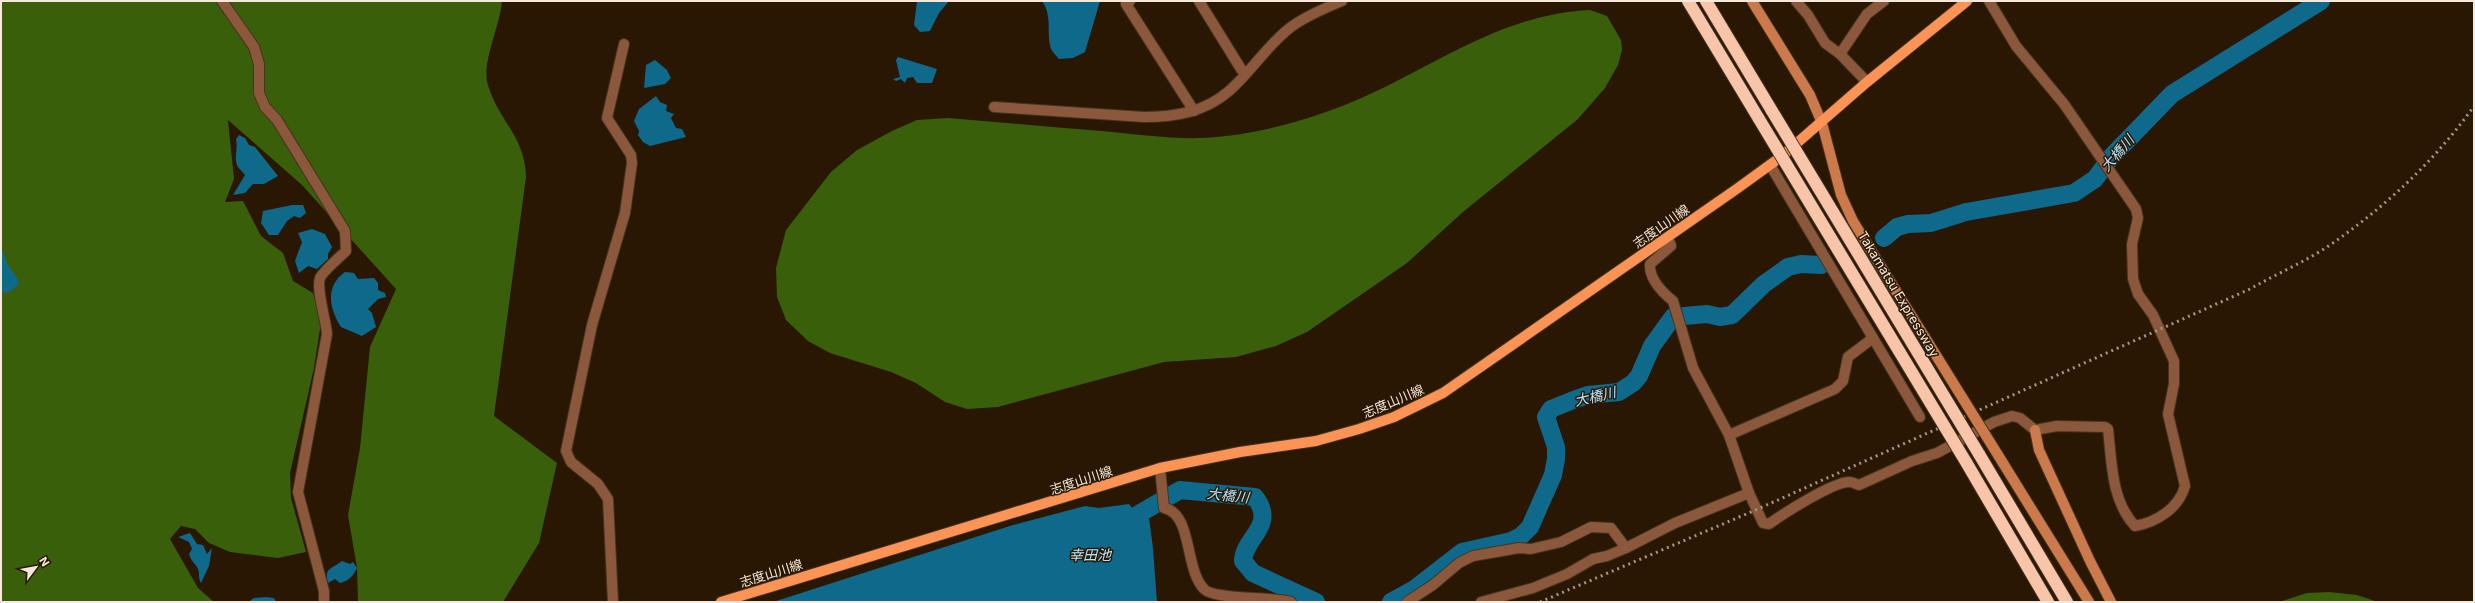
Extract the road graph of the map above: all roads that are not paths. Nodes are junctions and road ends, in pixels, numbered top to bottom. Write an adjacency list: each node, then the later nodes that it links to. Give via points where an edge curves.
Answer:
1 (222, 1): 28 (street, via 254,47 259,64 259,93 265,107 277,120 345,231 346,251 320,278 319,294 326,317 327,334 298,492 324,591)
2 (1130, 1): 17 (street, via 1126,4)
3 (1199, 1): 14 (street, via 1241,70)
4 (1342, 1): 14 (street, via 1317,11 1291,27 1266,49)
5 (1688, 1): 34 (highway, bridge)
6 (1706, 1): 35 (highway, Takamatsu Expressway, bridge)
7 (1752, 1): 18 (street, via 1810,95)
8 (1796, 1): 13 (street, via 1825,43)
9 (1884, 1): 13 (street, via 1866,14)
10 (1967, 1): 15 (main road, 志度山川線)
11 (1989, 1): 23 (street, via 2016,46 2064,104 2136,209 2138,218 2132,244 2133,279 2138,294 2160,328 2174,361 2174,384 2168,414 2185,486 2182,498 2150,523 2135,526 2125,515 2116,492 2108,429 2057,426)
12 (624, 44): 29 (street, via 607,118 631,155 631,170 624,213 592,325 566,451 571,462 598,484 608,499)
13 (1840, 54): 15 (street)
14 (1246, 73): 17 (street, via 1230,91)
15 (1867, 82): 18 (main road, 志度山川線)
16 (994, 107): 17 (street, via 1144,117 1166,117)
17 (1194, 111)
18 (1822, 123): 19 (main road, 志度山川線); 36 (street, bridge, via 1841,196 1853,221)
19 (1770, 165): 20 (main road, 志度山川線); 21 (street)
20 (1668, 237): 24 (street, via 1671,246 1650,264 1649,272 1673,301 1693,368); 25 (main road, 志度山川線, via 1443,393 1394,417 1316,441 1240,452)
21 (1873, 338): 22 (street); 24 (street, via 1848,357 1843,381 1836,388)
22 (1920, 416)
23 (2035, 430): 26 (street, via 2020,418 2012,416 1994,422 1937,453 1858,485 1849,482 1837,486 1790,509 1769,524 1763,523); 37 (street, via 2039,450 2090,561)
24 (1728, 435): 26 (street)
25 (1160, 468): 30 (main road, 志度山川線); 31 (street, via 1164,508 1179,517 1185,531 1190,561 1197,580 1205,590 1216,596 1262,597)
26 (1749, 493): 27 (street)
27 (1626, 548): 32 (street, via 1611,528 1591,527 1561,542 1531,549 1519,548 1473,556 1458,563 1433,585); 33 (street, via 1593,559 1567,574 1533,588)
28 (324, 602)
29 (613, 602)
30 (721, 602)
31 (1291, 602)
32 (1407, 602)
33 (1481, 602)
34 (2048, 602)
35 (2067, 602)
36 (2089, 602)
37 (2112, 602)

